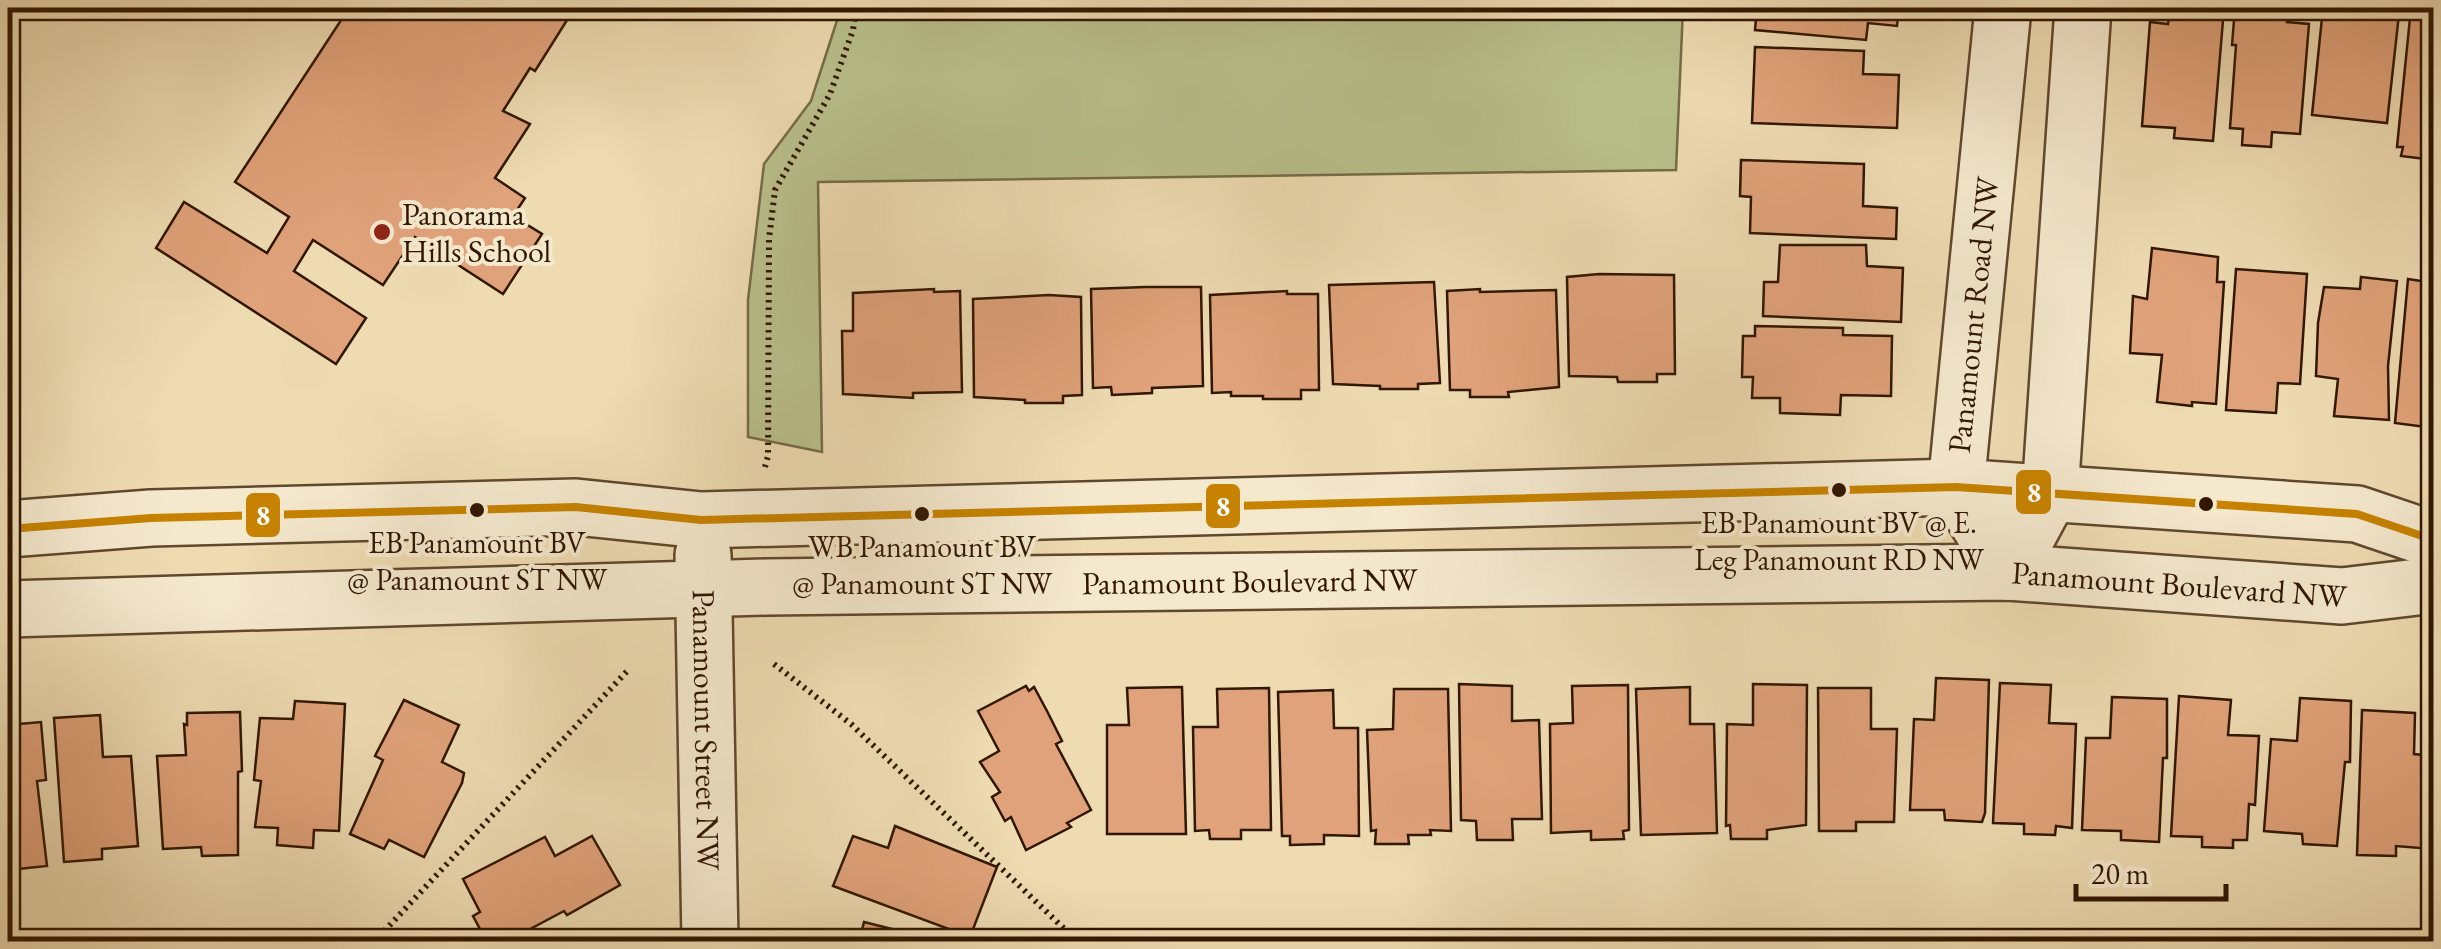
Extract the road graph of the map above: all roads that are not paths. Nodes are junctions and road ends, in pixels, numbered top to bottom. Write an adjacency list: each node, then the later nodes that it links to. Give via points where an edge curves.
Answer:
1 (2004, 8): 3 (street, Panamount Road NW)
2 (2083, 8): 4 (street)
3 (1956, 487): 4 (street); 5 (street); 8 (street, Panamount Road NW)
4 (2050, 494): 7 (street, via 2357,514); 8 (street)
5 (702, 520): 6 (street, via 576,507 151,518); 10 (street, Panamount Street NW)
6 (8, 529)
7 (2434, 540)
8 (2008, 572): 9 (street, Panamount Boulevard NW, via 2342,596); 10 (street, Panamount Boulevard NW)
9 (2434, 585)
10 (704, 590): 11 (street, Panamount Boulevard NW); 12 (street, Panamount Street NW)
11 (8, 609)
12 (710, 942)

